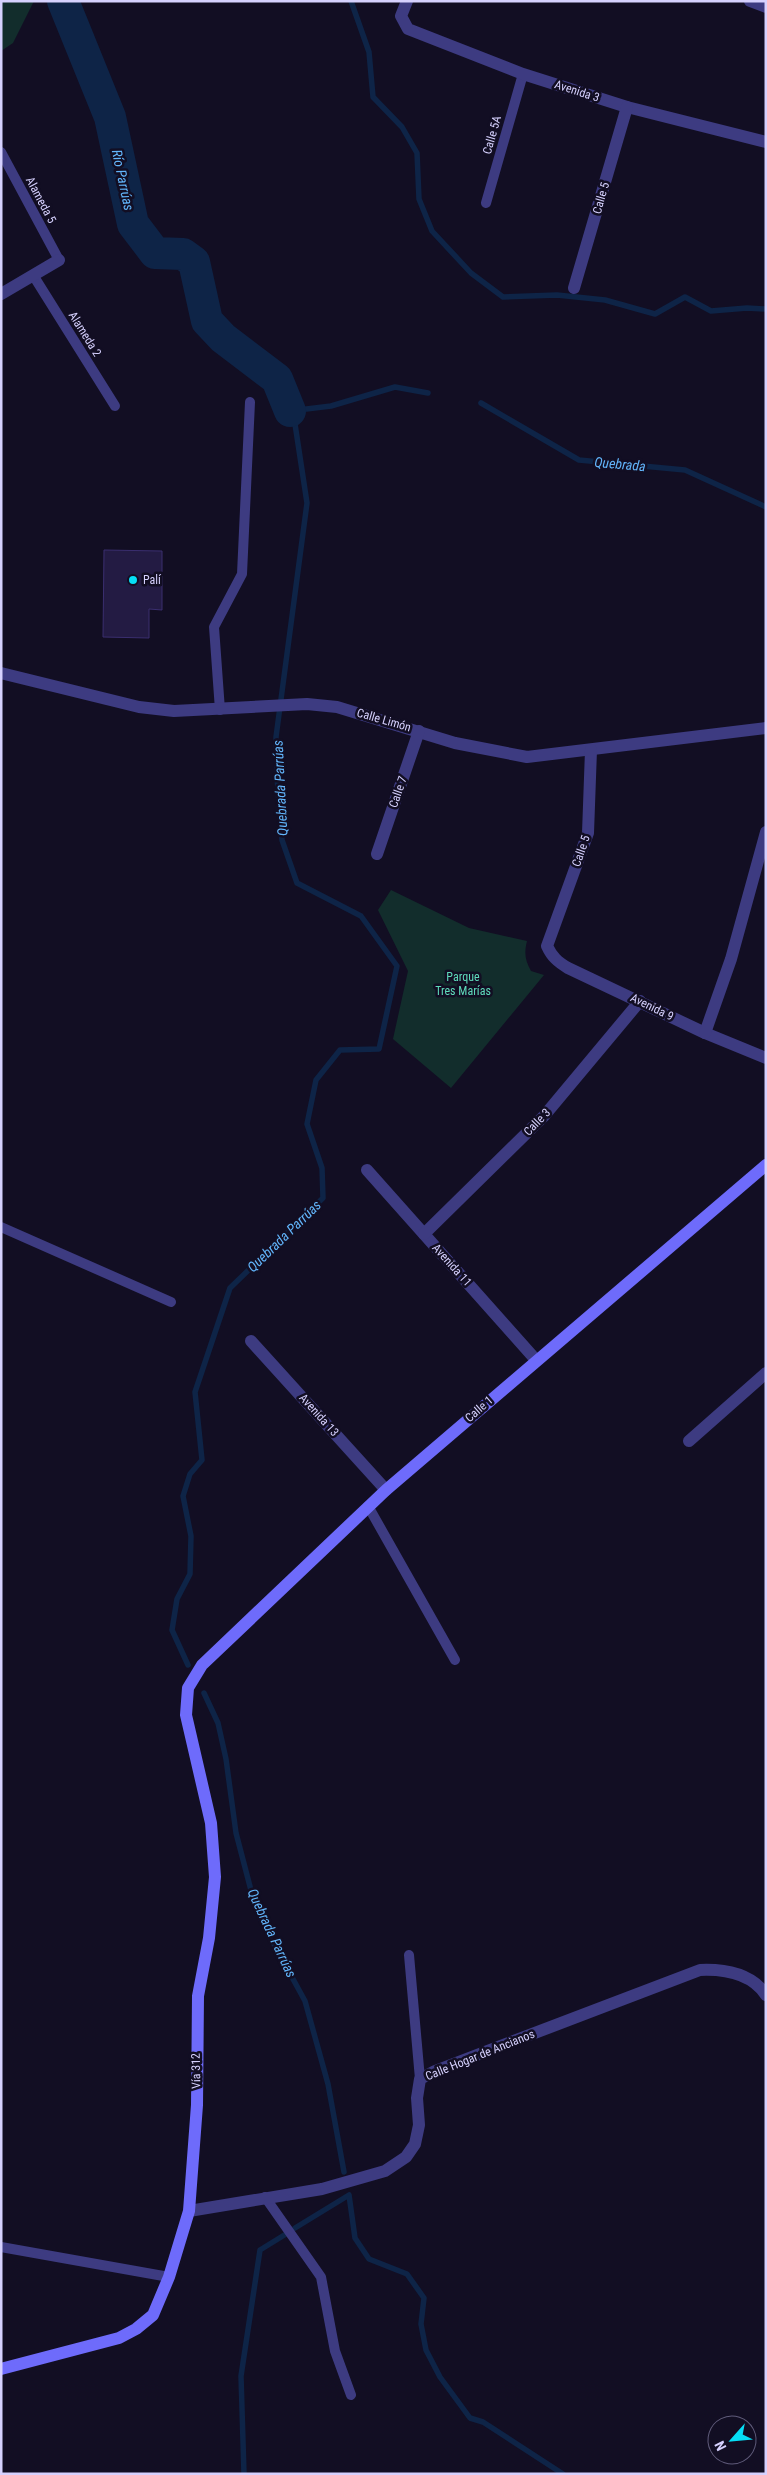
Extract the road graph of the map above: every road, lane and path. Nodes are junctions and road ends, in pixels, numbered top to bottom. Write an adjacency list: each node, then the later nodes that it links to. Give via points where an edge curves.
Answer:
1 (407, 1): 4 (street, Avenida 3, via 401,16 408,29)
2 (750, 1): 3 (street)
3 (766, 7)
4 (523, 74): 5 (street, Avenida 3); 8 (lane, Calle 5A)
5 (628, 107): 6 (street, Avenida 3); 11 (street, Calle 5)
6 (766, 142)
7 (1, 152): 9 (lane, Alameda 5)
8 (486, 203)
9 (59, 260): 10 (street)
10 (33, 275): 12 (street); 14 (lane, Alameda 2)
11 (574, 288)
12 (1, 294)
13 (250, 402): 16 (lane, via 242,574 214,627)
14 (115, 406)
15 (1, 673): 16 (street, Calle Limón, via 139,707 174,711)
16 (220, 710): 18 (street, Calle Limón, via 307,704 337,707)
17 (766, 728): 19 (street, Calle Limón)
18 (420, 730): 19 (street, Calle Limón, via 455,743 527,757); 21 (street, Calle 7)
19 (591, 750): 22 (street, Calle 5, via 588,833)
20 (766, 832): 24 (street, via 731,960)
21 (377, 854)
22 (547, 946): 23 (street, Avenida 9, via 556,961)
23 (640, 1001): 24 (street, Avenida 9); 29 (street, Calle 3, via 544,1116)
24 (704, 1033): 25 (street, Avenida 9)
25 (766, 1058)
26 (766, 1165): 32 (street, Calle 1)
27 (367, 1170): 29 (street, Avenida 11)
28 (1, 1227): 30 (lane)
29 (424, 1234): 32 (street, Avenida 11)
30 (171, 1302)
31 (252, 1341): 35 (street, Avenida 13)
32 (536, 1360): 35 (street, Calle 1)
33 (766, 1374): 34 (street)
34 (689, 1441)
35 (386, 1490): 36 (street, Calle 1)
36 (368, 1506): 37 (lane); 38 (street, Calle 1)
37 (455, 1660)
38 (202, 1664): 43 (street, Vía 312, via 188,1688 186,1715 211,1823 215,1877 209,1938 198,1996 197,2105)
39 (409, 1955): 41 (lane)
40 (766, 1995): 41 (street, Calle Hogar de Ancianos, via 744,1976 722,1969 700,1970)
41 (420, 2079): 42 (street, Calle Hogar de Ancianos, via 417,2134 415,2144 406,2157 385,2171 341,2184)
42 (265, 2197): 43 (street, Calle Hogar de Ancianos); 47 (lane, via 321,2277 335,2351)
43 (190, 2211): 45 (street, Vía 312)
44 (1, 2247): 45 (lane)
45 (169, 2277): 46 (street, Vía 312, via 153,2315 136,2330 119,2338)
46 (1, 2369)
47 (351, 2395)

